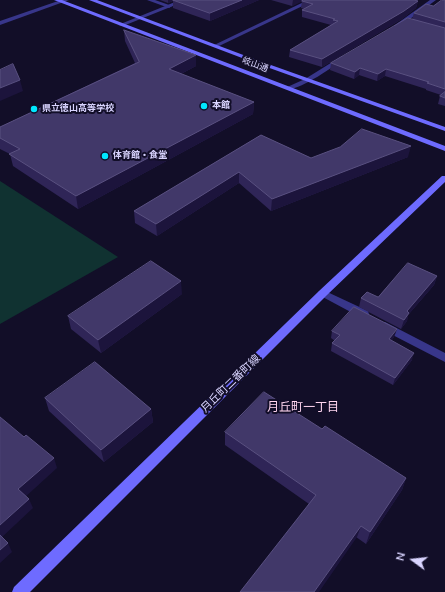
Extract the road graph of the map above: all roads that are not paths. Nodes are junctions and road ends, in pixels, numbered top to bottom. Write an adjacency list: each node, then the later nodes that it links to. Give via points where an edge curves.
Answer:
1 (61, 0): 11 (street); 12 (street, 岐山通)
2 (92, 0): 8 (street, 岐山通)
3 (150, 0): 7 (street)
4 (186, 0): 7 (street)
5 (312, 0): 14 (street)
6 (433, 0): 9 (street)
7 (169, 6): 8 (street)
8 (140, 17): 12 (street); 14 (street, 岐山通)
9 (405, 21): 10 (street); 13 (street)
10 (412, 22)
11 (0, 23)
12 (121, 25): 17 (street, 岐山通)
13 (392, 28)
14 (215, 46): 16 (street, 岐山通)
15 (346, 56): 16 (street)
16 (307, 80): 17 (street); 18 (street, 岐山通)
17 (288, 88): 19 (street, 岐山通)
18 (445, 129)
19 (445, 149)
20 (445, 178): 21 (street, 月丘町二番町線)
21 (323, 293): 22 (street); 23 (street, 月丘町二番町線)
22 (445, 358)
23 (19, 592)

